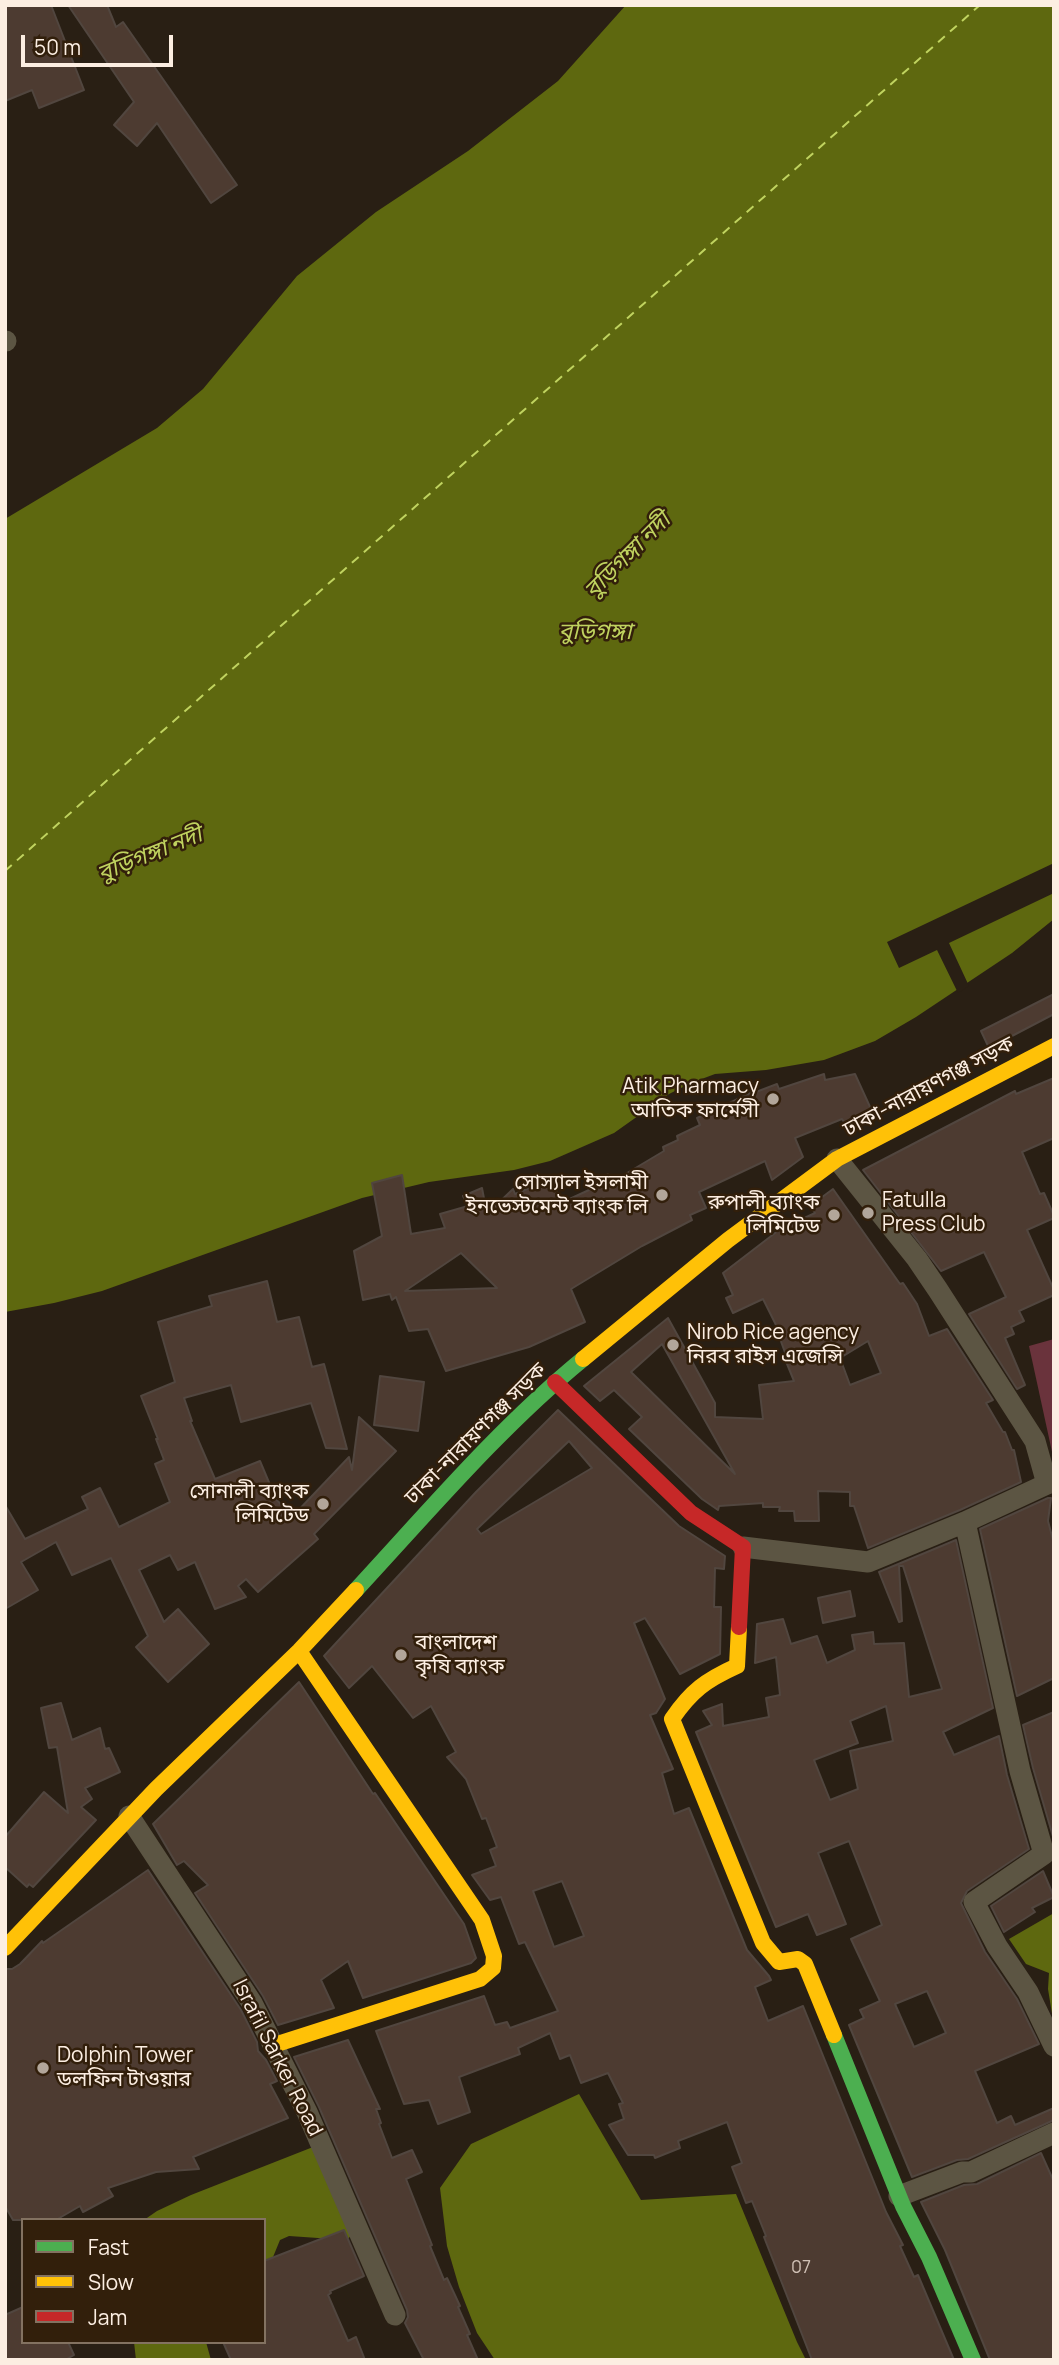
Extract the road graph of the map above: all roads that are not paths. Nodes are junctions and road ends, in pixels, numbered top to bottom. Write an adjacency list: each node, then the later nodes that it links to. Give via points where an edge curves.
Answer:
1 (1054, 1046): 2 (main road, ঢাকা-নারায়ণগঞ্জ সড়ক)
2 (837, 1159): 3 (main road, ঢাকা-নারায়ণগঞ্জ সড়ক, via 728,1240); 4 (street, via 938,1290 1035,1441)
3 (555, 1382): 6 (main road, via 691,1513); 7 (main road, ঢাকা-নারায়ণগঞ্জ সড়ক)
4 (1050, 1483): 5 (street)
5 (965, 1521): 6 (street, via 868,1562); 11 (street, via 1020,1772 1044,1854 974,1902)
6 (743, 1547): 13 (main road, via 737,1666 690,1692 672,1719 763,1944 779,1962 798,1959 805,1964)
7 (299, 1651): 8 (main road, ঢাকা-নারায়ণগঞ্জ সড়ক); 10 (main road, via 482,1920 494,1956 493,1968 480,1979)
8 (129, 1816): 9 (main road, ঢাকা-নারায়ণগঞ্জ সড়ক); 10 (street, Israfil Sarker Road, via 226,1960)
9 (5, 1948)
10 (274, 2045): 14 (street, Israfil Sarker Road)
11 (1054, 2046)
12 (1054, 2133): 13 (street, via 971,2172)
13 (899, 2196): 15 (main road)
14 (395, 2315)
15 (973, 2360)

